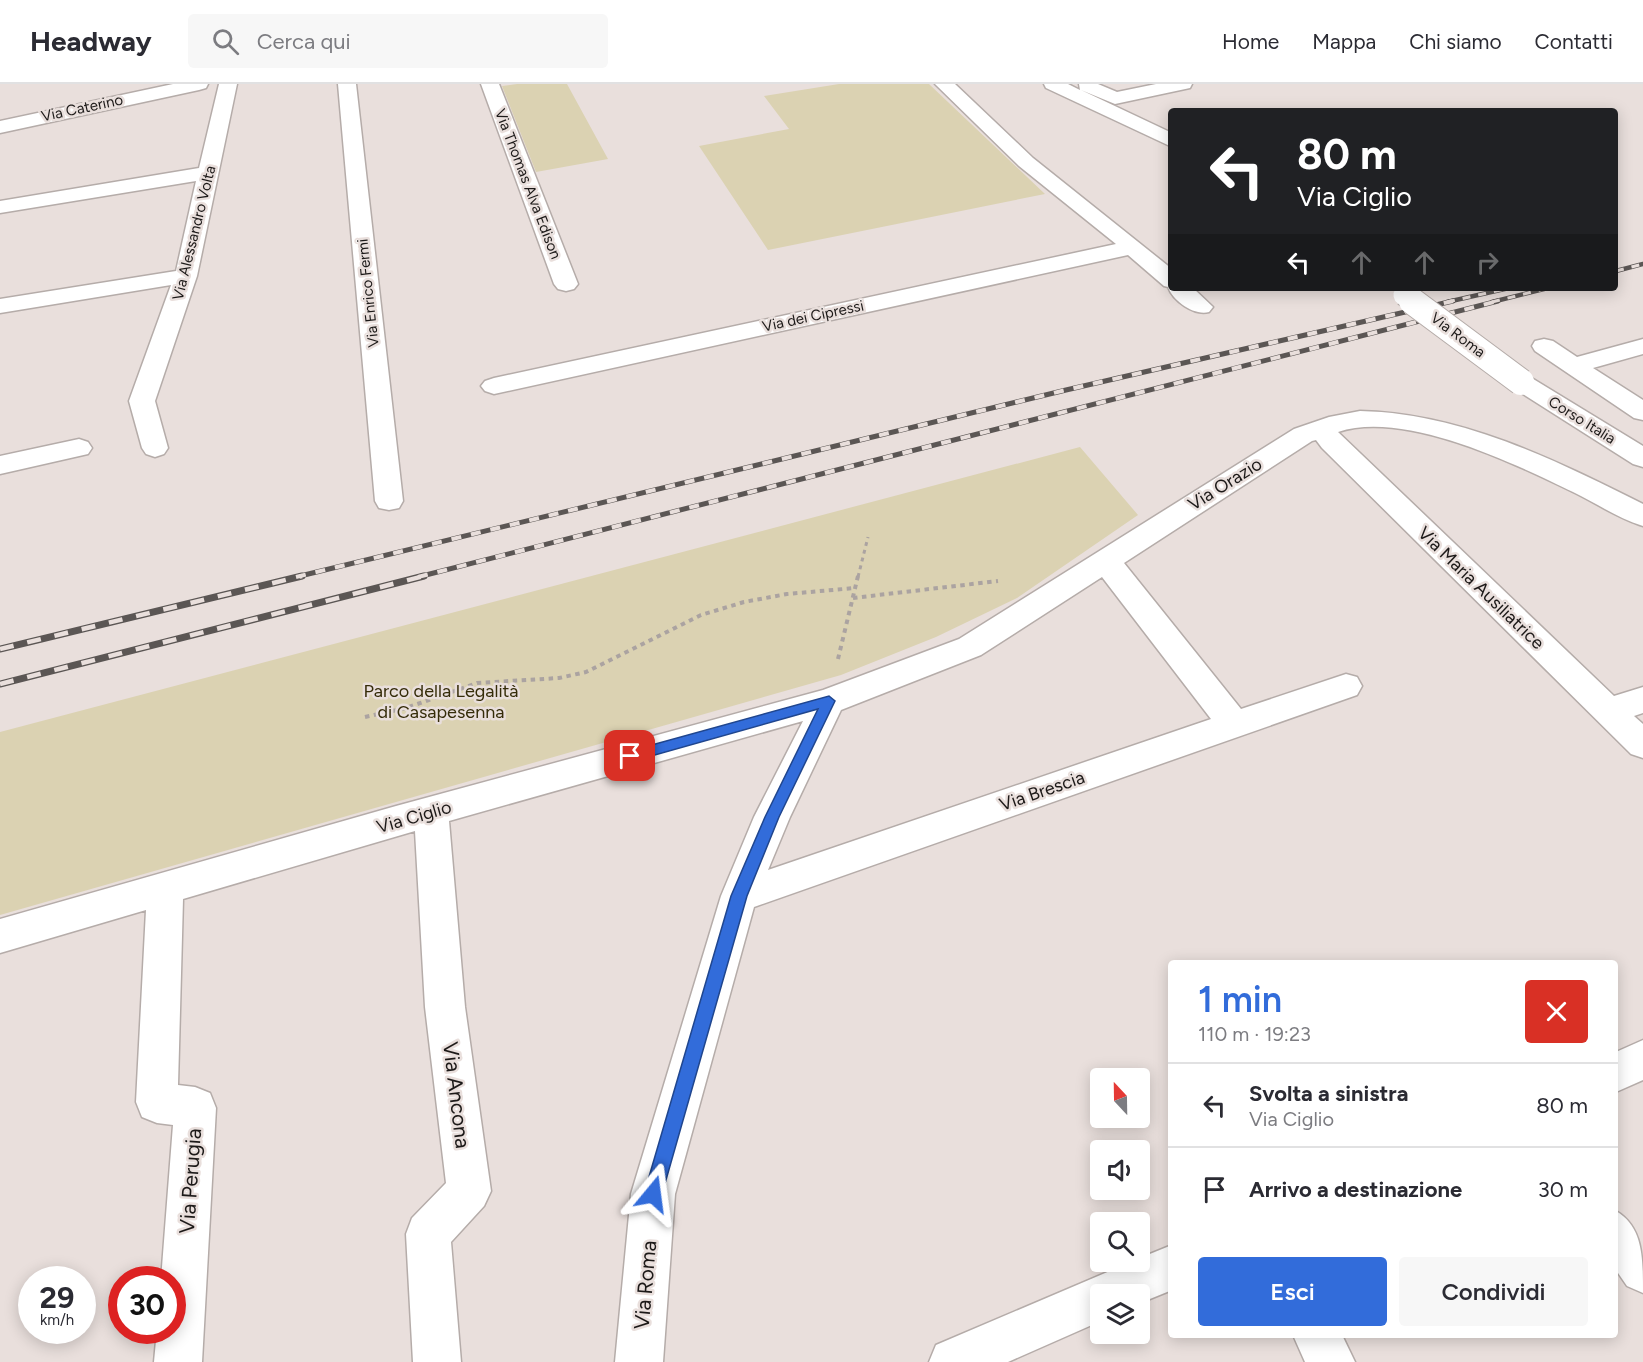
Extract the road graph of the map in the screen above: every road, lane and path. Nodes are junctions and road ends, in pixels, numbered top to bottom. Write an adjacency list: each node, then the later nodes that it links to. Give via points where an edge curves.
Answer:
1 (199, 84): 9 (street, Via Caterino)
2 (228, 84): 11 (street, Via Alessandro Volta)
3 (347, 84): 32 (street, Via Enrico Fermi)
4 (490, 84): 16 (street, Via Thomas Alva Edison)
5 (944, 84): 13 (street, via 1026,162)
6 (1053, 84): 10 (street)
7 (1083, 84): 8 (street, via 1115,98)
8 (1183, 84)
9 (0, 127)
10 (1168, 139)
11 (209, 173): 12 (street); 14 (street, Via Alessandro Volta)
12 (0, 207)
13 (1133, 247): 15 (street); 25 (street, Via dei Cipressi)
14 (186, 276): 19 (street); 28 (street, Via Alessandro Volta, via 142,401)
15 (1168, 278)
16 (566, 284)
17 (1182, 291): 20 (street)
18 (1400, 291): 24 (street, Via Roma, bridge)
19 (0, 306)
20 (1201, 307)
21 (1544, 346): 23 (street)
22 (1643, 346): 23 (street)
23 (1575, 365): 26 (street)
24 (1521, 382): 30 (street, Corso Italia)
25 (494, 386)
26 (1643, 412)
27 (1322, 428): 33 (street, Via Orazio, via 1360,419 1418,422 1507,453); 35 (street, Via Orazio, via 1303,435); 42 (street, Via Maria Ausiliatrice, via 1331,442)
28 (155, 447)
29 (79, 448): 31 (street)
30 (1643, 458)
31 (0, 465)
32 (389, 501)
33 (1643, 516)
34 (868, 537): 37 (path)
35 (1105, 560): 41 (street, Via Orazio, via 970,647); 44 (street)
36 (998, 581): 38 (path)
37 (855, 588): 38 (path); 43 (path, via 767,595 680,624 635,650 565,679 457,687 406,708)
38 (853, 598): 41 (path)
39 (1346, 686): 44 (street, Via Brescia)
40 (1643, 700): 42 (street)
41 (829, 701): 46 (street, Via Ciglio); 48 (street, Via Roma, via 772,817)
42 (1608, 711): 45 (street, Via Maria Ausiliatrice)
43 (365, 717)
44 (1234, 724): 48 (street, Via Brescia)
45 (1643, 745)
46 (431, 812): 47 (street, Via Ciglio); 59 (street, Via Ancona, via 445,1007 469,1191 428,1234)
47 (165, 889): 49 (street, Via Ciglio); 58 (street, Via Perugia, via 157,1102 195,1108)
48 (739, 896): 60 (street, Via Roma, via 653,1194)
49 (0, 936)
50 (1643, 1059): 51 (street)
51 (1618, 1071)
52 (1618, 1236): 54 (street)
53 (1168, 1269): 55 (street)
54 (1643, 1270)
55 (1132, 1284)
56 (1090, 1303): 61 (street)
57 (1318, 1338): 62 (street)
58 (178, 1362)
59 (437, 1362)
60 (639, 1362)
61 (953, 1362)
62 (1331, 1362)

